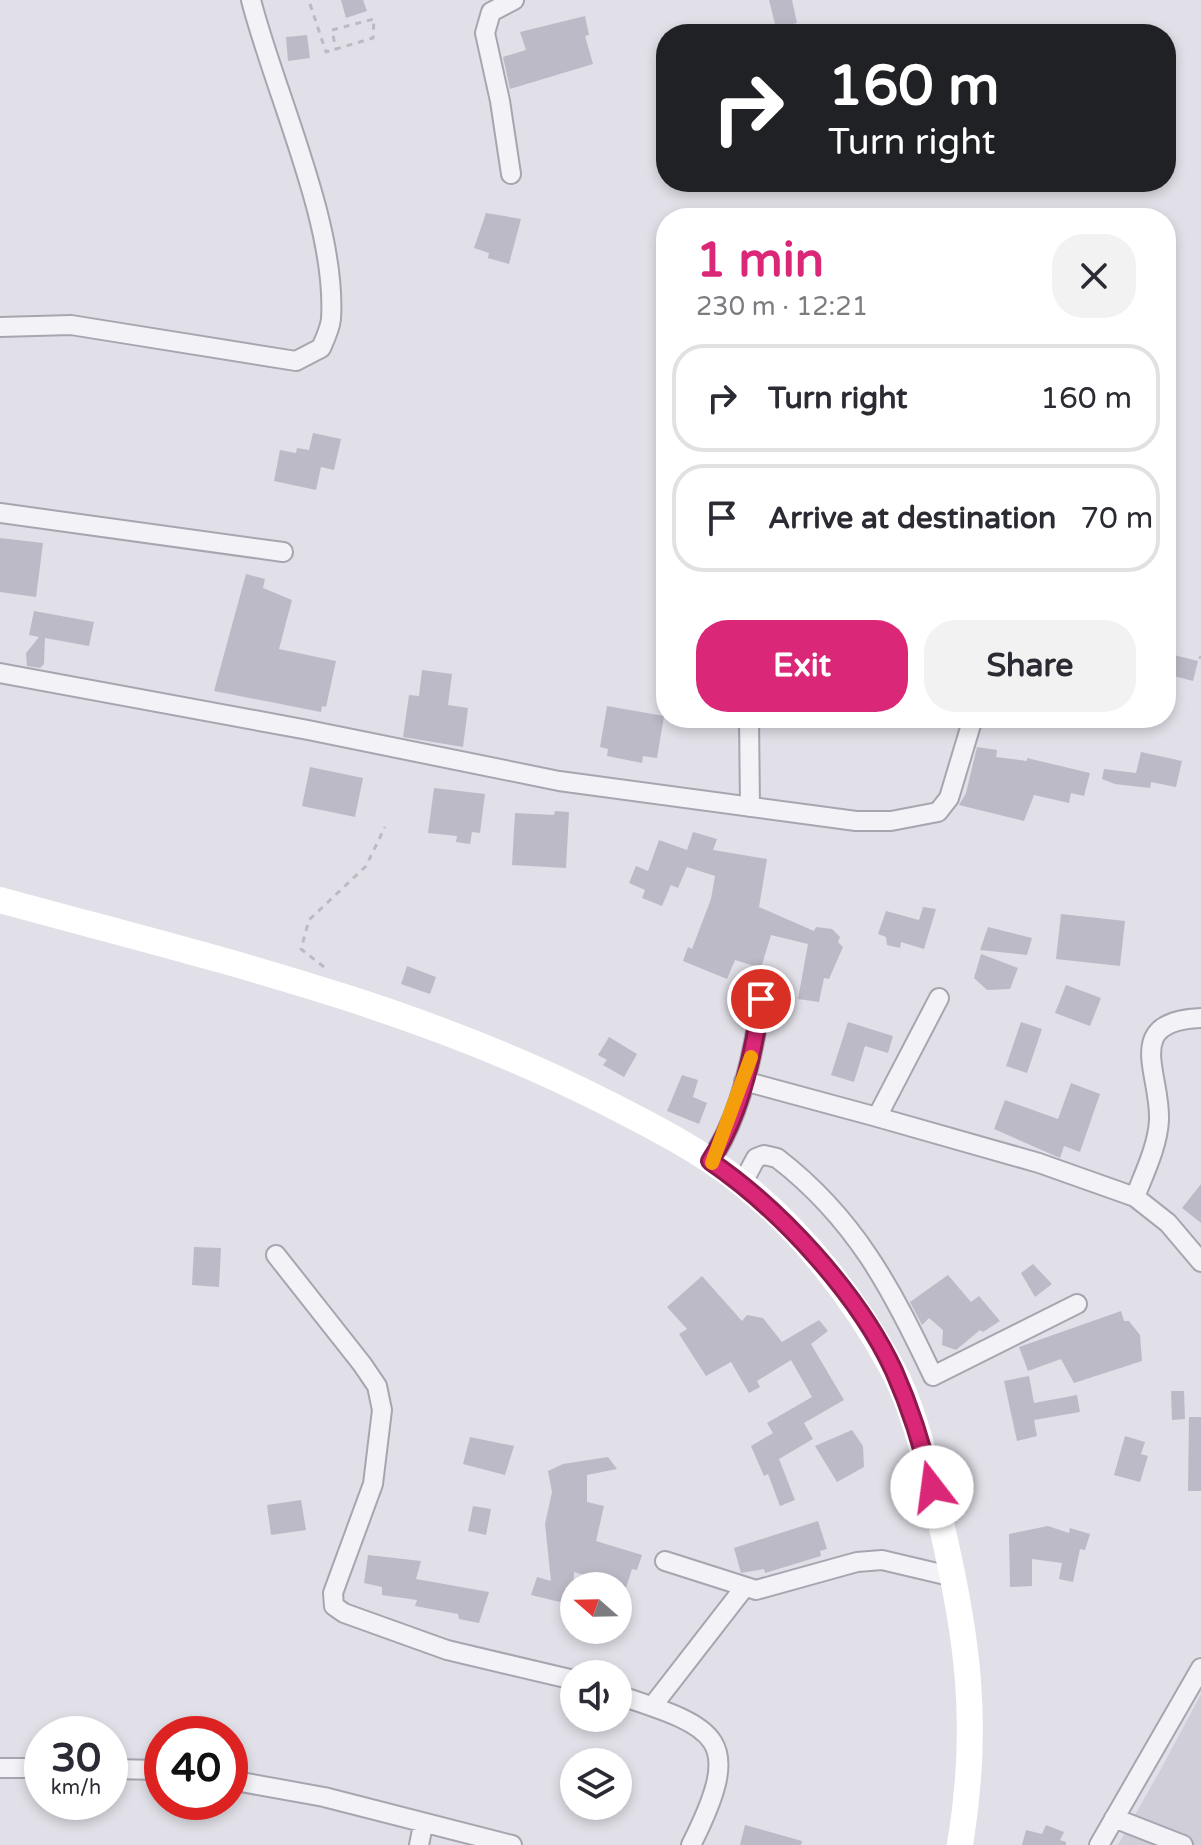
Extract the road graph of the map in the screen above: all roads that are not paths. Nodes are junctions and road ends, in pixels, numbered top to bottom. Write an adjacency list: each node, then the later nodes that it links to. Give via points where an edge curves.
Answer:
1 (251, 0): 4 (street, via 315,206 331,321 321,348 296,361 71,325)
2 (514, 0): 3 (street, via 491,12 485,33)
3 (511, 174)
4 (0, 327)
5 (0, 513): 6 (street)
6 (283, 552)
7 (0, 673): 10 (street, via 559,781)
8 (749, 728): 10 (street)
9 (970, 728): 10 (street, via 949,798 938,812 856,821)
10 (750, 807)
11 (0, 900): 17 (street, via 368,1002 554,1076)
12 (939, 998): 16 (street)
13 (761, 999): 15 (street)
14 (1201, 1018): 19 (street, via 1167,1022 1157,1032 1151,1077 1159,1121)
15 (744, 1081): 16 (street); 17 (street)
16 (877, 1117): 19 (street, via 1012,1154)
17 (710, 1161): 18 (street)
18 (742, 1184): 23 (street, via 756,1158 777,1158 844,1221 886,1280); 24 (street, via 803,1243 858,1311)
19 (1135, 1197): 21 (street, via 1168,1223)
20 (276, 1255): 29 (street, via 362,1364 377,1386 382,1410 373,1484 333,1593 334,1606 447,1650)
21 (1201, 1262)
22 (1077, 1304): 23 (street)
23 (933, 1376): 24 (street)
24 (901, 1390): 26 (street, via 925,1457)
25 (665, 1561): 27 (street)
26 (954, 1577): 27 (street, via 882,1560 770,1587); 40 (street, via 970,1682 971,1736)
27 (744, 1588): 31 (street)
28 (1201, 1668): 35 (street)
29 (560, 1677)
30 (632, 1698): 31 (street)
31 (654, 1704): 39 (street, via 700,1725 718,1749 718,1780)
32 (0, 1768): 33 (street)
33 (24, 1768)
34 (248, 1783): 36 (street, via 324,1797)
35 (1114, 1818): 41 (street); 42 (street)
36 (423, 1825): 37 (street); 38 (street)
37 (419, 1845)
38 (512, 1845)
39 (691, 1845)
40 (960, 1845)
41 (1099, 1845)
42 (1183, 1845)

